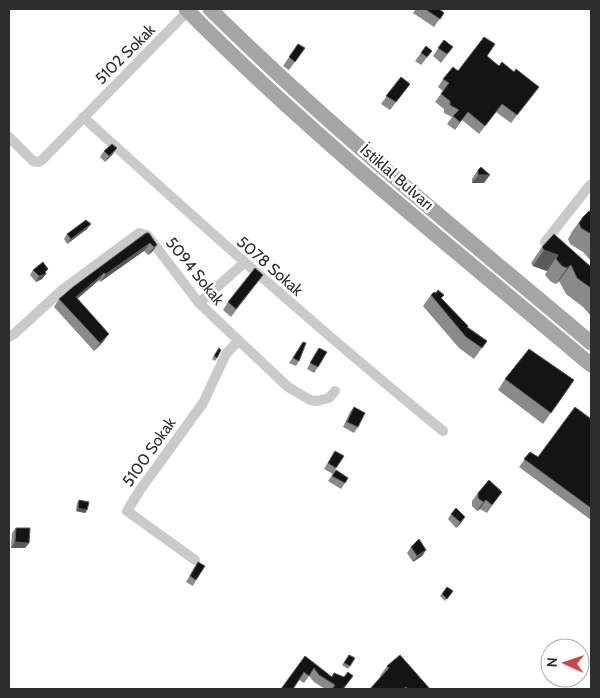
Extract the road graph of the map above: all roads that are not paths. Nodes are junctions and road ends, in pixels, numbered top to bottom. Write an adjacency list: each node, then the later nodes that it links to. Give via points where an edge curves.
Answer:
1 (210, 9): 11 (main road, İstiklal Bulvarı, via 261,60 368,154)
2 (187, 10): 3 (street, 5102 Sokak); 12 (main road, İstiklal Bulvarı, via 335,148)
3 (83, 117): 4 (street, 5102 Sokak, via 38,162); 7 (street, 5078 Sokak)
4 (9, 137)
5 (590, 186): 6 (street, via 545,242)
6 (565, 260)
7 (244, 263): 8 (street); 14 (street, 5078 Sokak)
8 (199, 303): 9 (street, 5094 Sokak, via 146,235 139,233 62,290); 10 (street, 5094 Sokak)
9 (9, 337)
10 (238, 341): 13 (street, 5094 Sokak, via 288,386 310,400 329,398); 15 (street, 5100 Sokak, via 226,354 202,403 127,511)
11 (591, 343)
12 (591, 365)
13 (334, 390)
14 (443, 431)
15 (195, 560)

